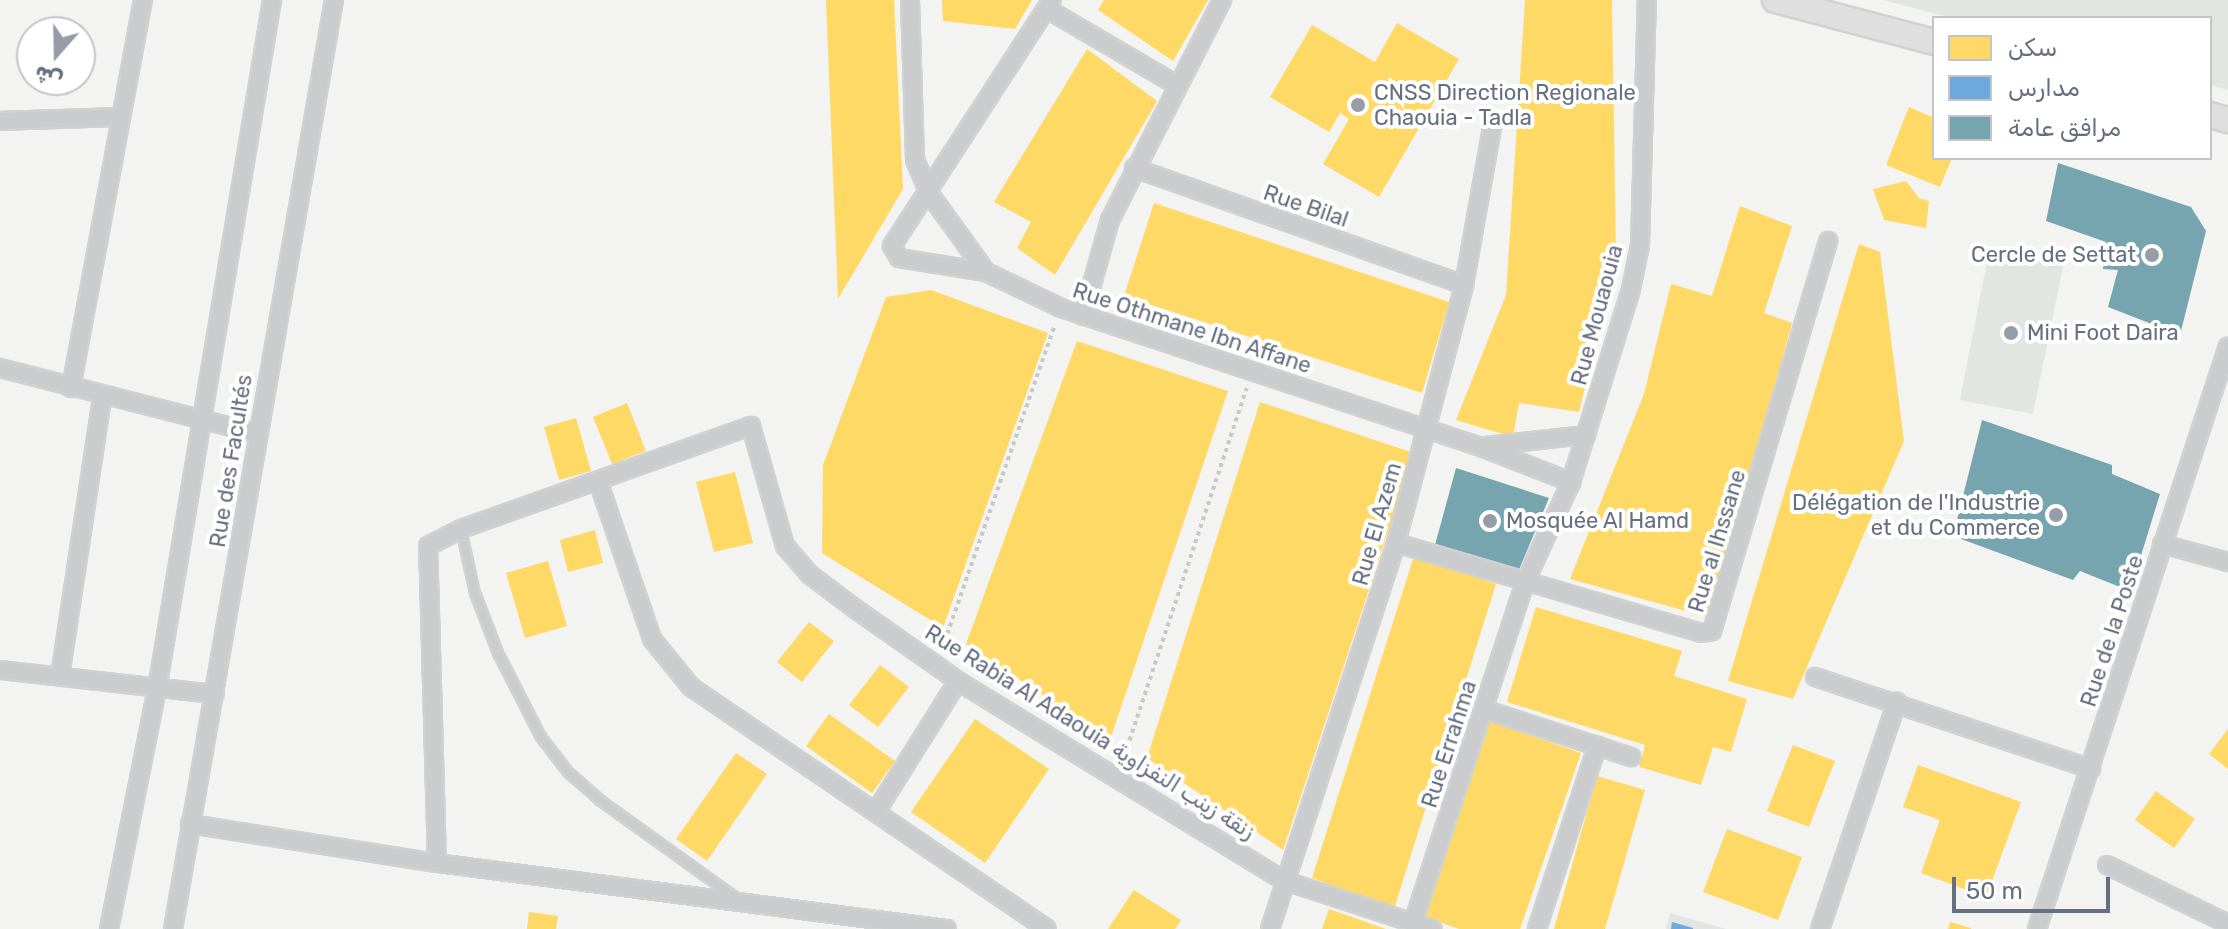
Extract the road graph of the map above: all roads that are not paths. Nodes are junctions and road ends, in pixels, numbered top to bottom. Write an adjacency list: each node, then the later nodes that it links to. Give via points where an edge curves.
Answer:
1 (143, 0): 11 (street)
2 (272, 0): 24 (street)
3 (334, 0): 26 (street, Rue des Facultés)
4 (910, 0): 15 (street, Rue Othmane Ibn Affane, via 915,160)
5 (1222, 0): 10 (street)
6 (1647, 0): 27 (street, Rue Mouaouia, via 1640,245)
7 (1775, 0): 9 (street)
8 (1050, 4): 10 (street); 15 (street)
9 (1932, 41)
10 (1175, 84): 14 (street)
11 (120, 117): 12 (street); 22 (street)
12 (0, 121)
13 (1493, 122): 18 (street, Rue El Azem)
14 (1134, 168): 18 (street, Rue Bilal); 19 (street, via 1110,220)
15 (929, 193): 17 (street, Rue Othmane Ibn Affane); 17 (street, via 901,230 892,253)
16 (1828, 241): 35 (street, Rue al Ihssane, via 1712,631 1702,633)
17 (986, 272): 19 (street, Rue Othmane Ibn Affane)
18 (1464, 285): 25 (street, Rue El Azem)
19 (1083, 316): 25 (street, Rue Othmane Ibn Affane)
20 (2228, 346): 33 (street, Rue de la Poste)
21 (0, 368): 22 (street)
22 (71, 388): 23 (street)
23 (102, 397): 24 (street); 37 (street)
24 (200, 419): 26 (street); 40 (street)
25 (1426, 429): 28 (street, Rue Othmane Ibn Affane); 32 (street, Rue El Azem)
26 (258, 434): 41 (street, Rue des Facultés)
27 (1586, 435): 28 (street, Rue Othmane Ibn Affane); 30 (street, Rue Mouaouia)
28 (1481, 447): 30 (street, Rue Othmane Ibn Affane)
29 (598, 481): 31 (street); 39 (street, Rue Rabia Al Adaouia زنقة زينب النفزاوية, via 751,426 785,546 809,574); 47 (street, via 652,639 691,687)
30 (1571, 482): 35 (street, Rue Mouaouia)
31 (461, 529): 49 (street, via 437,538 426,557); 52 (lane, via 475,593 498,653 541,737 568,772 601,801)
32 (1396, 543): 35 (street, Rue al Ihssane); 51 (street, Rue El Azem)
33 (2162, 544): 34 (street); 46 (street, Rue de la Poste)
34 (2228, 562)
35 (1526, 580): 43 (street, Rue Errahma)
36 (0, 670): 37 (street)
37 (60, 676): 40 (street)
38 (1815, 677): 42 (street)
39 (958, 681): 47 (street); 51 (street, Rue Rabia Al Adaouia زنقة زينب النفزاوية)
40 (157, 689): 41 (street); 56 (street)
41 (215, 694): 48 (street, Rue des Facultés)
42 (1897, 702): 46 (street); 63 (street)
43 (1483, 709): 44 (street); 54 (street, Rue Errahma)
44 (1597, 746): 45 (street); 62 (street)
45 (1631, 757)
46 (2091, 769): 64 (street, Rue de la Poste)
47 (877, 810): 59 (street)
48 (190, 824): 49 (street); 57 (street, Rue des Facultés)
49 (437, 863): 52 (street)
50 (2107, 865): 55 (street)
51 (1285, 881): 54 (street, Rue Rabia Al Adaouia زنقة زينب النفزاوية); 60 (street, Rue El Azem)
52 (737, 898): 53 (street)
53 (858, 923): 58 (street)
54 (1413, 923): 61 (street, Rue Rabia Al Adaouia زنقة زينب النفزاوية)
55 (2228, 924)
56 (109, 929)
57 (173, 929)
58 (947, 929)
59 (1047, 929)
60 (1270, 929)
61 (1432, 929)
62 (1537, 929)
63 (1820, 929)
64 (2037, 929)

